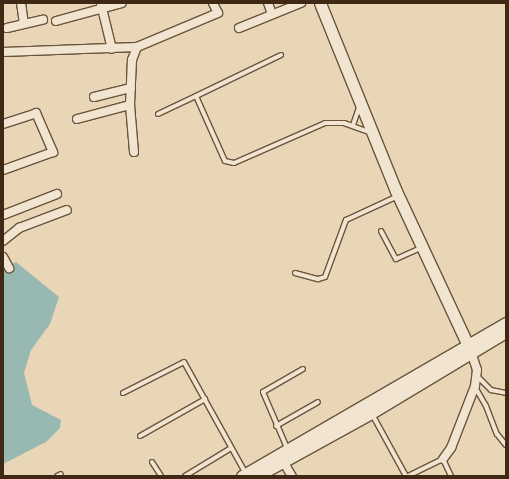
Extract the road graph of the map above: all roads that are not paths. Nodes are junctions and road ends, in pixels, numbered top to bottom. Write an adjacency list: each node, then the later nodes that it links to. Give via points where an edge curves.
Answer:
1 (21, 3): 11 (street)
2 (122, 3): 7 (street)
3 (212, 3): 14 (street, via 218,13)
4 (268, 3): 8 (street)
5 (320, 3): 21 (street)
6 (296, 4): 8 (street)
7 (102, 5): 10 (street); 15 (street)
8 (272, 14): 13 (street)
9 (43, 20): 11 (street)
10 (56, 22)
11 (24, 24): 12 (street)
12 (7, 28)
13 (239, 28)
14 (138, 47): 15 (street); 18 (street, via 132,60)
15 (112, 48): 16 (street)
16 (3, 52)
17 (282, 55): 19 (lane)
18 (131, 88): 20 (street); 22 (street)
19 (196, 96): 23 (lane); 26 (lane, via 224,158 230,163 318,125 334,122)
20 (94, 97)
21 (360, 104): 26 (lane); 27 (street)
22 (130, 105): 24 (street); 28 (street)
23 (158, 114)
24 (77, 119)
25 (3, 124): 29 (street, via 36,113 53,152)
26 (353, 125): 27 (lane)
27 (373, 134): 31 (street)
28 (134, 152)
29 (3, 170)
30 (57, 194): 33 (street)
31 (398, 196): 36 (street); 39 (lane, via 346,220 325,276 318,280)
32 (67, 210): 35 (street, via 19,228)
33 (3, 215)
34 (381, 231): 36 (lane, via 396,259)
35 (3, 241)
36 (422, 247): 42 (street)
37 (3, 257): 38 (street)
38 (9, 268)
39 (295, 273)
40 (506, 323): 42 (street)
41 (506, 332): 42 (street)
42 (469, 348): 44 (street); 50 (street)
43 (303, 370): 51 (lane, via 263,392)
44 (477, 376): 45 (street); 47 (lane, via 491,390)
45 (475, 386): 53 (lane, via 497,434); 56 (street)
46 (123, 392): 48 (lane, via 183,362)
47 (506, 393)
48 (205, 399): 52 (lane); 54 (lane)
49 (318, 402): 51 (lane)
50 (369, 409): 55 (street); 63 (lane)
51 (276, 426): 55 (lane)
52 (140, 436)
53 (506, 446)
54 (231, 448): 58 (lane); 60 (lane)
55 (285, 456): 58 (street); 61 (street); 62 (street)
56 (443, 459): 63 (lane); 64 (lane)
57 (152, 462): 59 (lane)
58 (245, 475)
59 (161, 476)
60 (185, 476)
61 (257, 476)
62 (292, 476)
63 (407, 476)
64 (452, 476)

